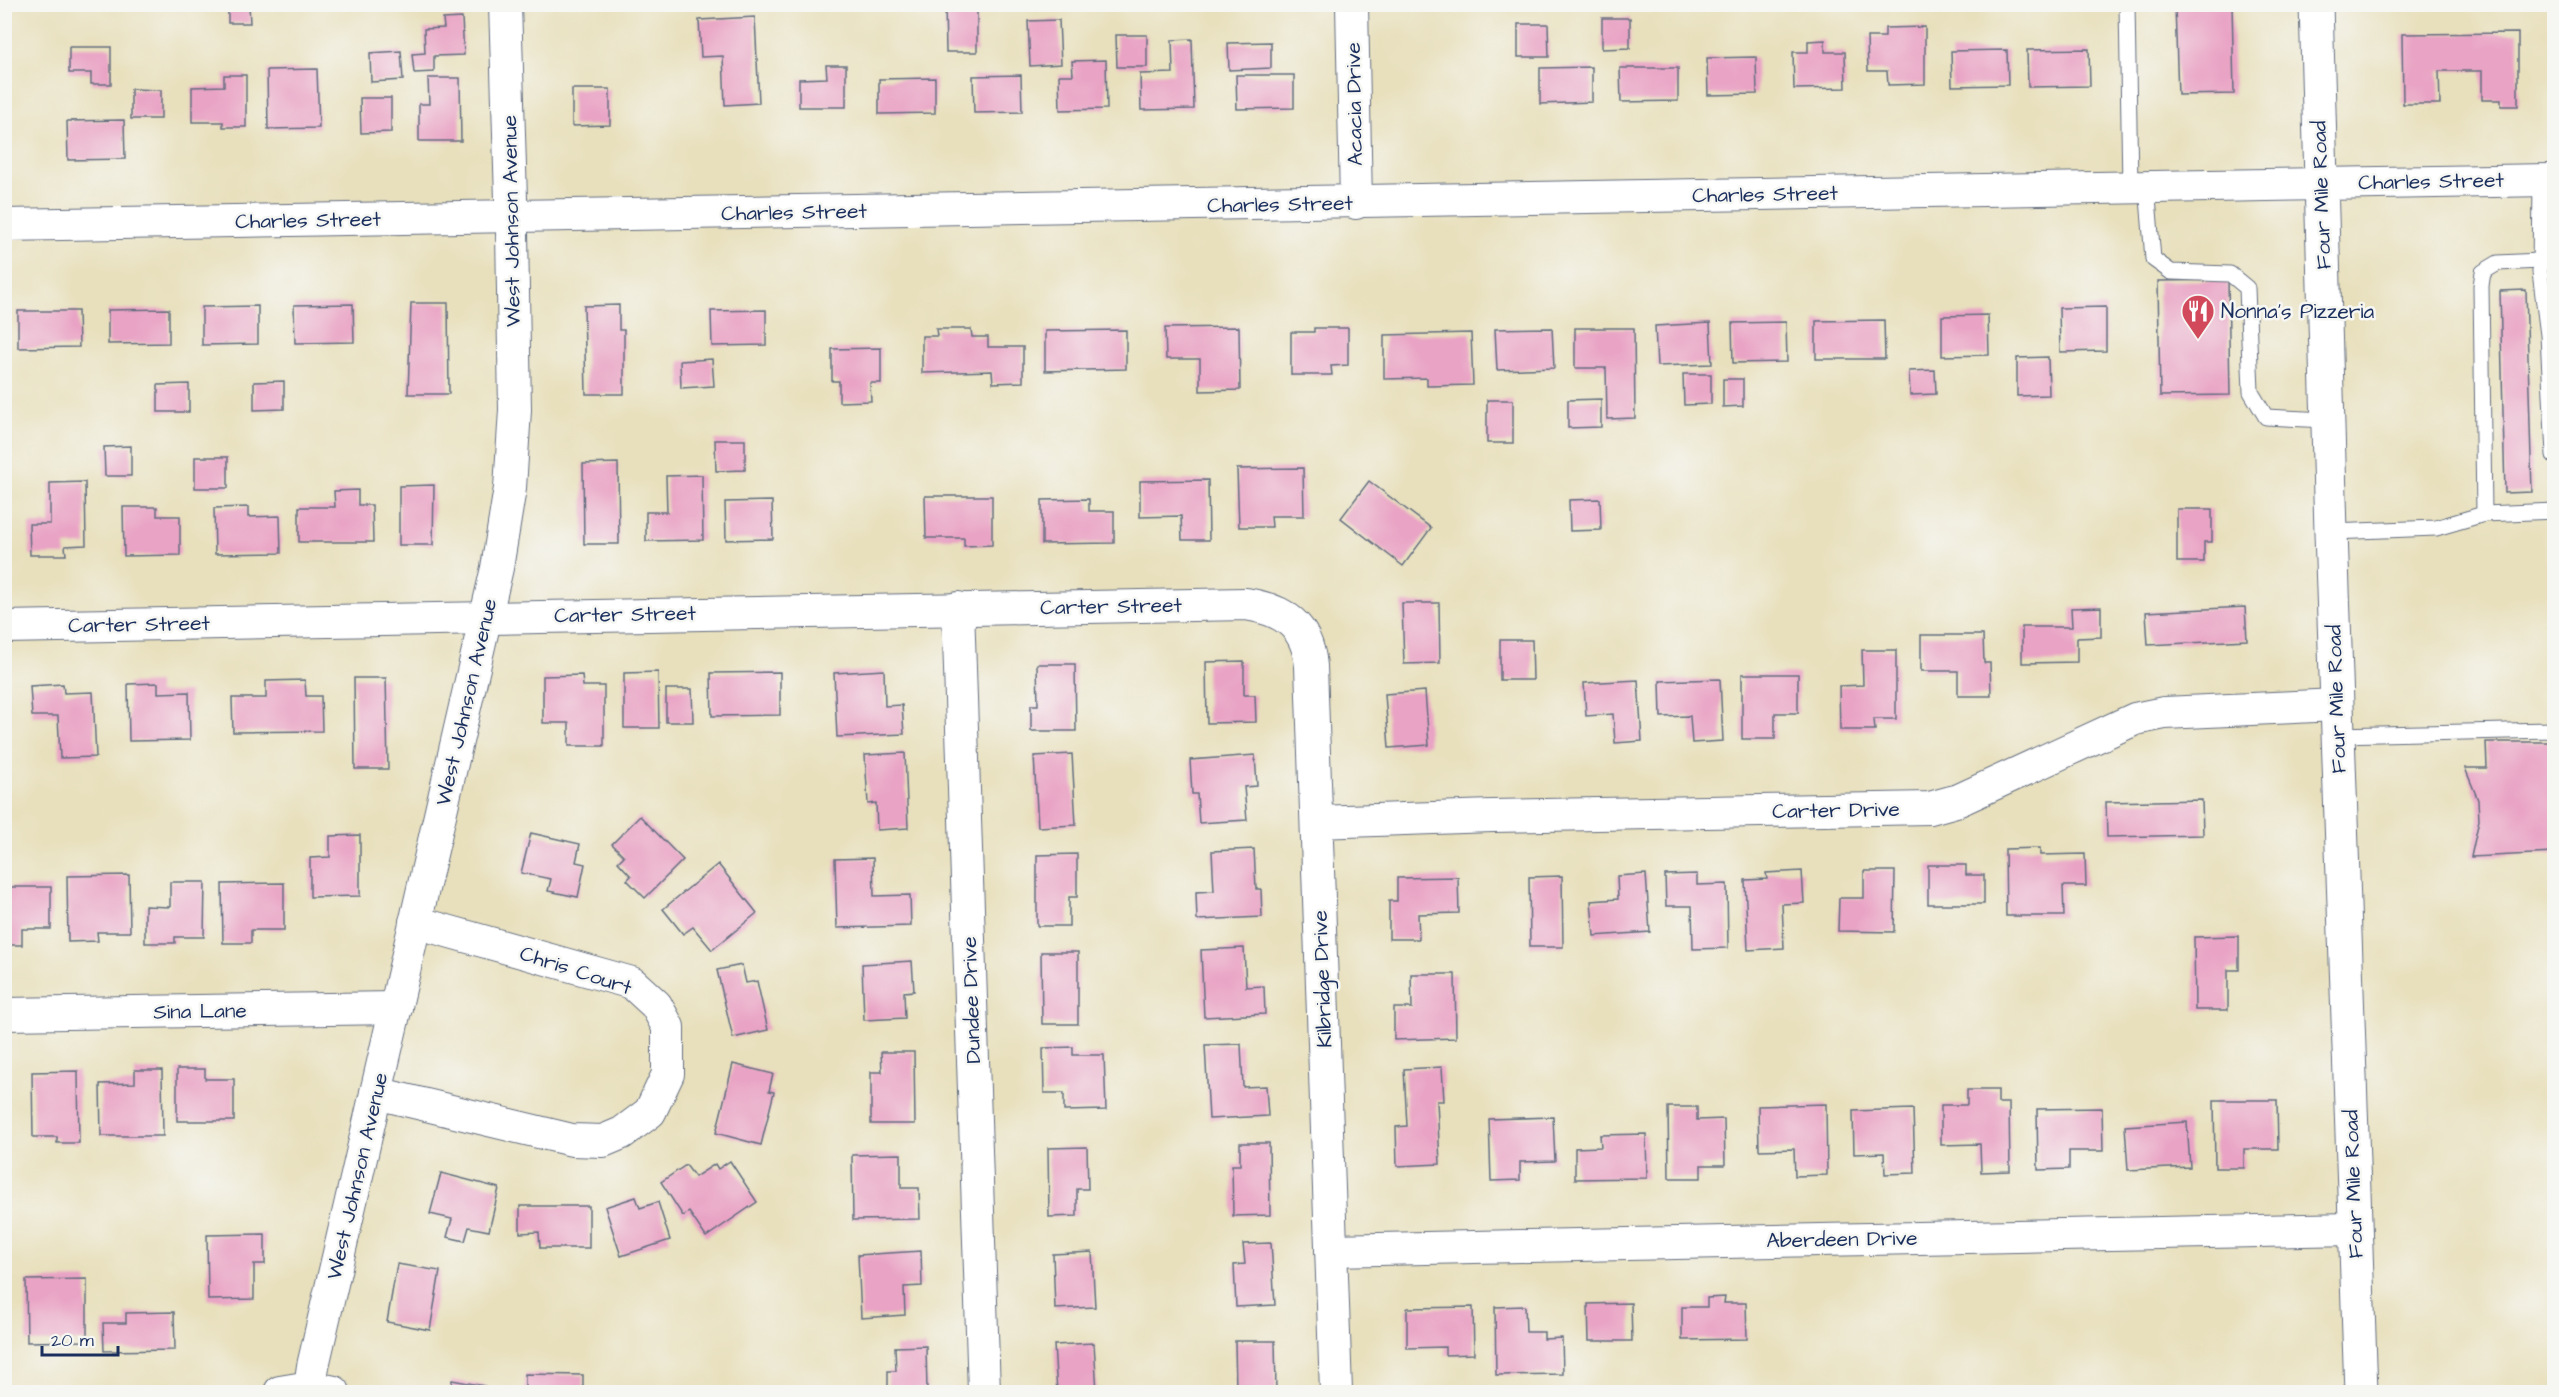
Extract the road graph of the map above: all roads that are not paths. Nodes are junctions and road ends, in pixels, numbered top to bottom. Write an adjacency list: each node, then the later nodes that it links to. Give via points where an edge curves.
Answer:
1 (505, 4): 9 (street, West Johnson Avenue)
2 (1352, 4): 8 (street, Acacia Drive)
3 (2127, 4): 7 (lane)
4 (2316, 4): 6 (main road, Four Mile Road)
5 (2548, 180): 6 (street, Charles Street); 11 (lane)
6 (2320, 183): 7 (street, Charles Street); 12 (main road, Four Mile Road)
7 (2139, 186): 8 (street, Charles Street); 12 (lane, via 2152,259 2170,272 2229,274 2247,288 2251,392 2266,417)
8 (1356, 203): 9 (street, Charles Street)
9 (511, 217): 10 (street, Charles Street); 19 (street, West Johnson Avenue, via 510,488)
10 (4, 225)
11 (2540, 261): 13 (lane); 15 (lane, via 2498,263 2483,272)
12 (2327, 420): 16 (main road, Four Mile Road)
13 (2554, 455)
14 (2554, 511): 15 (lane)
15 (2484, 514): 16 (lane, via 2436,528)
16 (2331, 532): 21 (main road, Four Mile Road)
17 (1246, 604): 18 (street, Carter Street); 23 (street, Kilbridge Drive, via 1269,607 1282,614 1294,624 1307,648)
18 (958, 608): 19 (street, Carter Street); 31 (street, Dundee Drive)
19 (486, 616): 20 (street, Carter Street); 24 (street, West Johnson Avenue)
20 (4, 627)
21 (2337, 720): 22 (lane); 23 (street, Carter Drive, via 2164,713 2135,719 1959,800 1930,808); 28 (main road, Four Mile Road)
22 (2554, 730)
23 (1317, 822): 29 (street, Kilbridge Drive)
24 (416, 922): 25 (street, West Johnson Avenue); 27 (street, Chris Court, via 632,983 657,1005 668,1027 668,1074 650,1112 622,1133 603,1141 572,1140)
25 (396, 1008): 26 (street, Sina Lane); 27 (street, West Johnson Avenue)
26 (4, 1014)
27 (376, 1093): 30 (street, West Johnson Avenue)
28 (2354, 1228): 29 (street, Aberdeen Drive); 33 (main road, Four Mile Road)
29 (1331, 1250): 32 (street, Kilbridge Drive)
30 (308, 1391)
31 (984, 1392)
32 (1336, 1392)
33 (2361, 1392)

